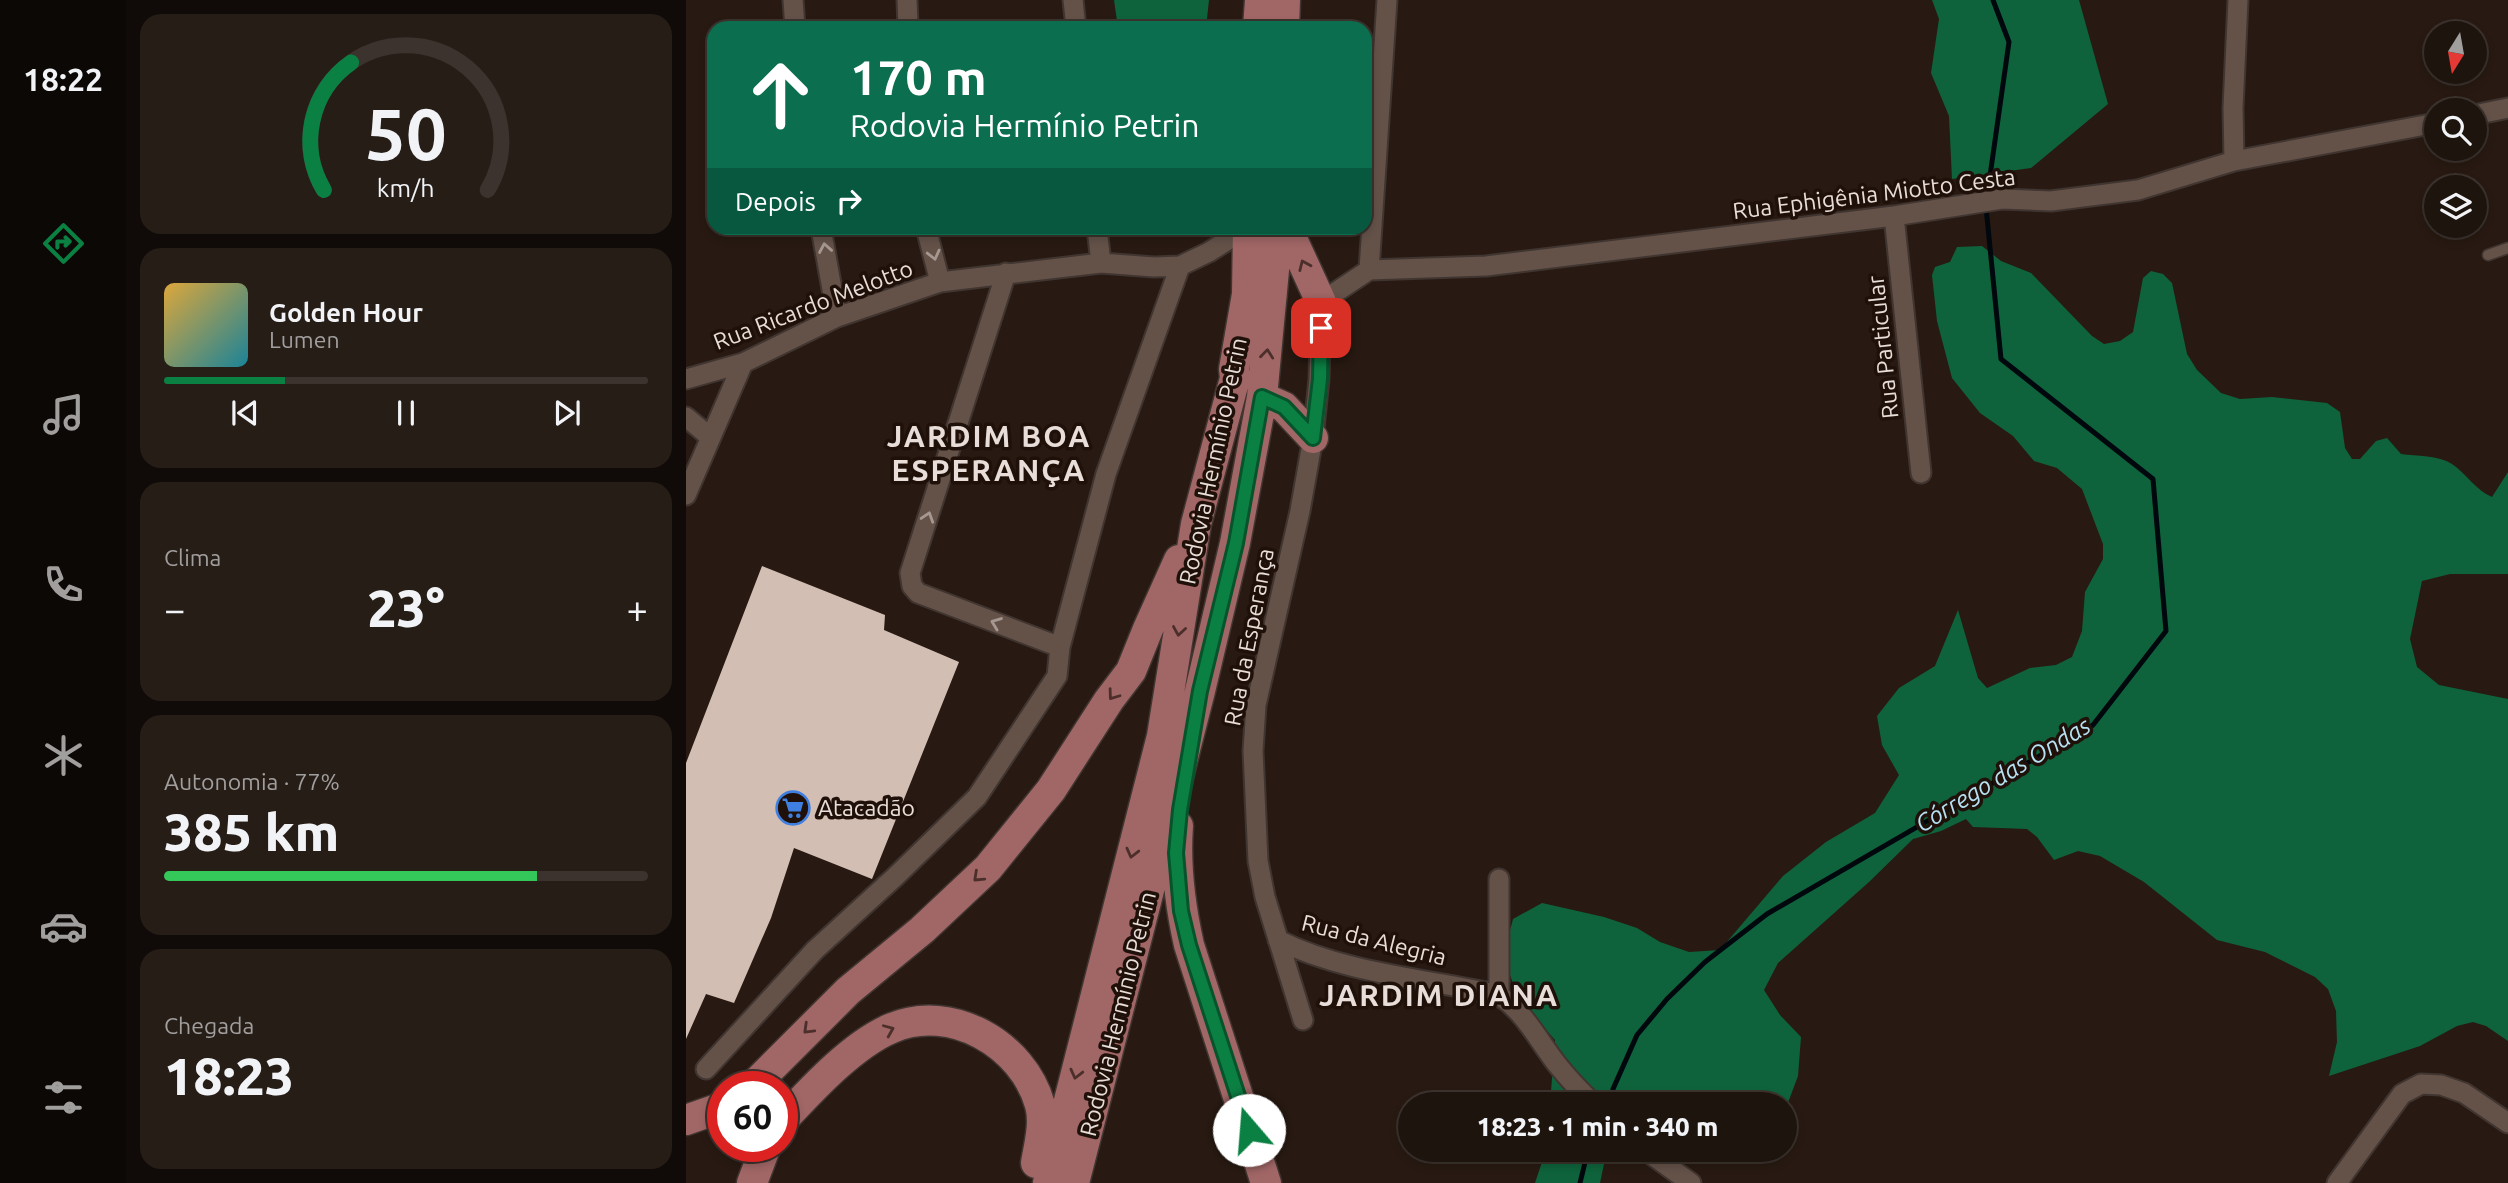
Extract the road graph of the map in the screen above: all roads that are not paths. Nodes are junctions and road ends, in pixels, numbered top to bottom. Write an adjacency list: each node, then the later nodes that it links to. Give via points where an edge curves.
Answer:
1 (793, 0): 8 (street)
2 (907, 0): 9 (street)
3 (1073, 0): 10 (street)
4 (1260, 0): 11 (main road)
5 (1285, 0): 12 (main road)
6 (1387, 0): 18 (street)
7 (2238, 0): 16 (street)
8 (794, 21)
9 (908, 21)
10 (1075, 21)
11 (1258, 21)
12 (1284, 21)
13 (2508, 108): 14 (street)
14 (2487, 112)
15 (2424, 125): 16 (street, Rua Ephigênia Miotto Cesta)
16 (2234, 161): 17 (street, Rua Ephigênia Miotto Cesta, via 2138,190 2051,201 2002,199)
17 (1894, 216): 31 (street, Rua Ephigênia Miotto Cesta, via 1486,266); 42 (street, Rua Particular)
18 (1372, 226)
19 (822, 235): 35 (street, one-way to 19)
20 (928, 235): 33 (street, one-way to 33)
21 (1098, 235): 29 (street)
22 (1233, 235): 30 (street, Rua Ricardo Melotto)
23 (1248, 235): 44 (main road, Rodovia Hermínio Petrin, via 1247,294 1235,378)
24 (1277, 235): 38 (main road, Rodovia Hermínio Petrin, one-way to 24)
25 (1290, 235): 34 (main road, one-way to 25)
26 (1371, 235): 31 (street)
27 (2508, 248): 28 (lane)
28 (2488, 255)
29 (1101, 263): 30 (street, Rua Ricardo Melotto); 32 (street, Rua Ricardo Melotto)
30 (1180, 265): 45 (street, via 1106,474)
31 (1369, 271): 34 (street)
32 (1006, 273): 33 (street, Rua Ricardo Melotto); 45 (street, one-way to 32, via 918,593 910,582)
33 (940, 282): 35 (street, Rua Ricardo Melotto)
34 (1321, 302): 41 (street, Rua da Esperança, via 1320,379)
35 (837, 317): 36 (street, Rua Ricardo Melotto)
36 (743, 363): 37 (street, Rua Ricardo Melotto); 40 (street)
37 (686, 379)
38 (1262, 397): 41 (main road, via 1284,407); 46 (main road, Rodovia Hermínio Petrin, via 1236,543)
39 (686, 417): 40 (street)
40 (710, 437): 43 (street)
41 (1313, 438): 48 (street, Rua da Esperança, via 1256,705 1253,751 1258,861)
42 (1921, 473)
43 (686, 495)
44 (1196, 524): 52 (main road, one-way to 52, via 1131,671 1044,800 988,868 848,991); 62 (main road, Rodovia Hermínio Petrin, one-way to 62, via 1162,736)
45 (1060, 648): 51 (street, via 1057,676 977,797 815,950)
46 (1200, 691): 63 (main road, Rodovia Hermínio Petrin); 64 (main road, via 1176,853 1181,911)
47 (1499, 879): 49 (street)
48 (1279, 940): 49 (street, Rua da Alegria, via 1307,954 1346,964); 50 (street, Rua da Esperança)
49 (1499, 995): 53 (street, via 1534,1028 1555,1062)
50 (1304, 1020)
51 (706, 1069)
52 (768, 1071)
53 (1583, 1092)
54 (798, 1105): 61 (main road, one-way to 61, via 863,1042 893,1027 945,1021 965,1025 987,1036 1015,1060 1031,1082 1041,1107 1042,1126)
55 (707, 1113): 56 (main road)
56 (686, 1120)
57 (2508, 1123): 66 (street, via 2464,1093 2421,1084 2402,1094)
58 (760, 1162): 60 (main road)
59 (1662, 1162): 65 (street)
60 (752, 1183)
61 (1033, 1183)
62 (1048, 1183)
63 (1074, 1183)
64 (1266, 1183)
65 (1691, 1183)
66 (2337, 1183)

